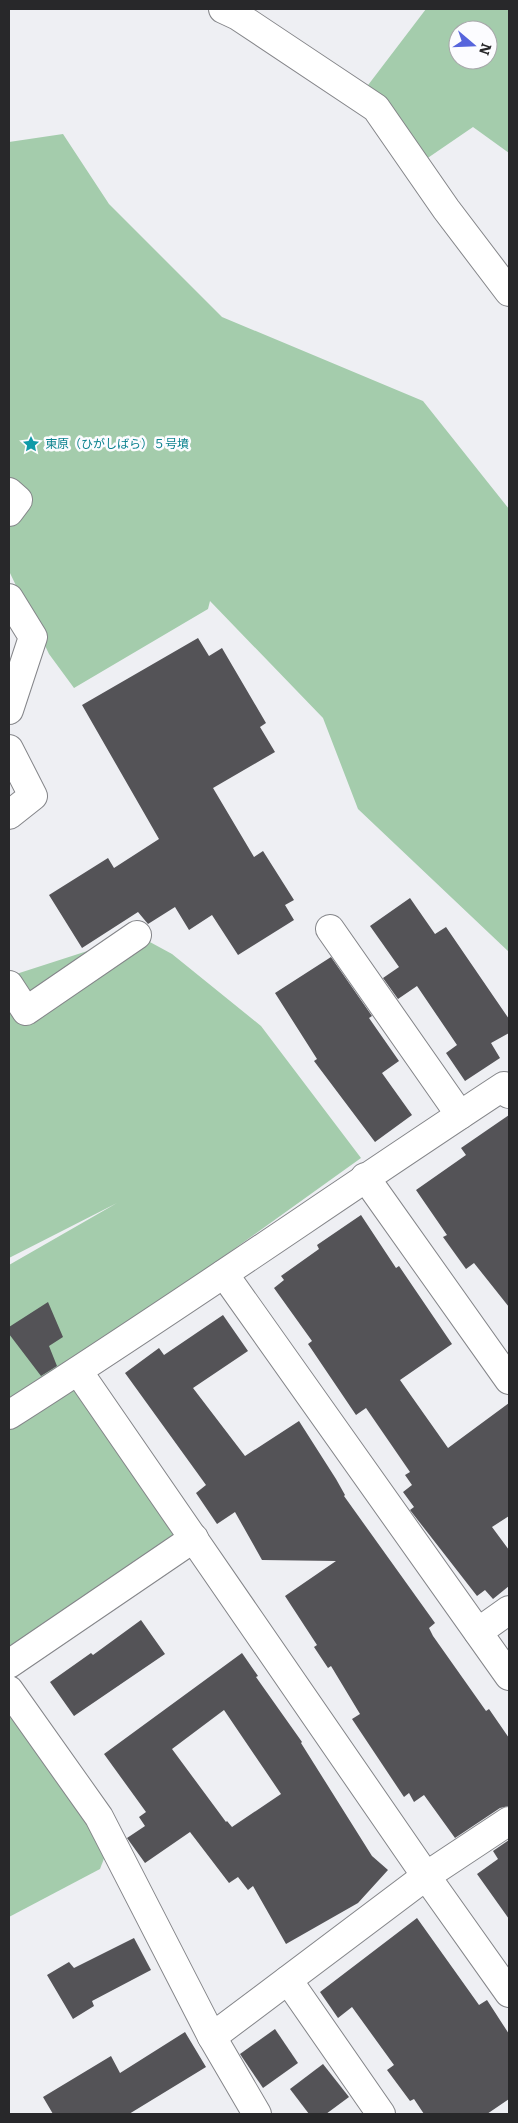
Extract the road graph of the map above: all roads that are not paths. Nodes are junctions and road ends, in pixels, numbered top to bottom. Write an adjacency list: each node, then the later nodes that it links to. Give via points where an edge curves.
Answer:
1 (230, 11): 2 (street, via 376,108)
2 (509, 292)
3 (9, 492): 4 (street, via 18,500)
4 (9, 512)
5 (9, 598): 6 (street, via 33,637)
6 (9, 710)
7 (9, 749): 8 (street, via 33,796)
8 (9, 815)
9 (330, 929): 13 (street)
10 (137, 935): 11 (street, via 26,1011)
11 (9, 985)
12 (509, 1094): 13 (street, via 504,1086)
13 (460, 1115): 14 (street)
14 (365, 1177): 15 (street); 17 (street)
15 (224, 1274): 16 (street); 21 (street)
16 (78, 1371): 18 (street); 19 (street)
17 (509, 1380)
18 (9, 1416)
19 (194, 1538): 22 (street); 26 (street)
20 (509, 1610): 21 (street)
21 (478, 1632): 23 (street)
22 (9, 1664)
23 (509, 1676)
24 (9, 1690): 29 (street, via 99,1817)
25 (509, 1821): 26 (street)
26 (426, 1876): 27 (street); 28 (street)
27 (288, 1980): 29 (street); 31 (street)
28 (509, 1993)
29 (212, 2037): 30 (street)
30 (257, 2114)
31 (381, 2114)

